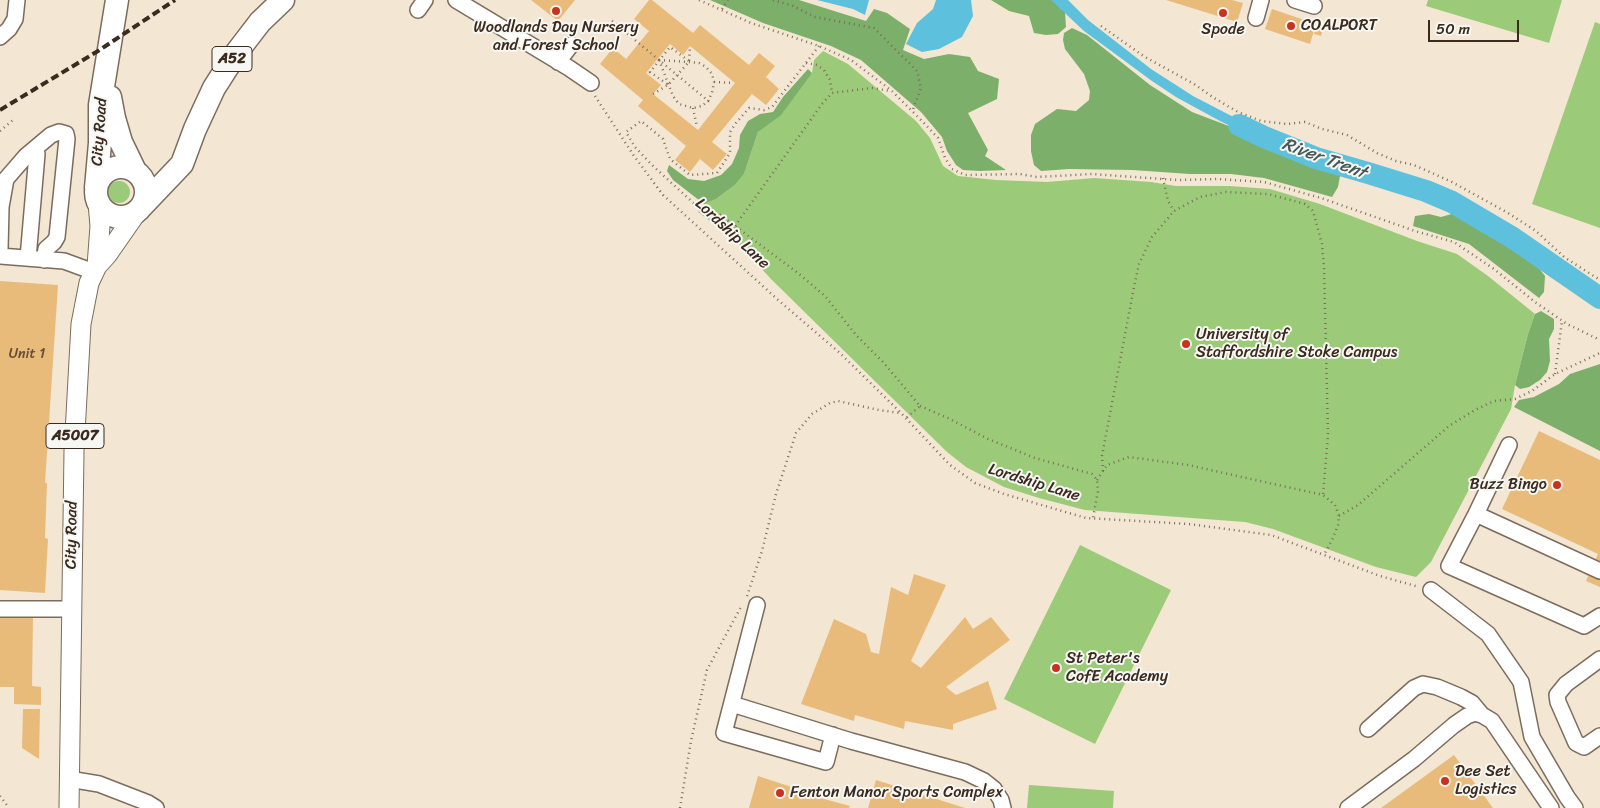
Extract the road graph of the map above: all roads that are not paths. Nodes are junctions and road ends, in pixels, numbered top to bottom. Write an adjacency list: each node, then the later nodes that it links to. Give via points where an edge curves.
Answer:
1 (17, 0): 9 (street, via 15,19)
2 (118, 0): 12 (highway, City Road / A5007)
3 (283, 0): 14 (highway, A52, via 260,22 237,52 214,88)
4 (456, 0): 11 (street)
5 (1261, 0): 8 (street)
6 (1295, 0): 7 (street)
7 (1314, 6)
8 (1256, 18)
9 (0, 36)
10 (571, 45): 11 (street)
11 (558, 62): 13 (street)
12 (106, 75): 16 (highway, City Road / A5007, via 121,142); 17 (highway, City Road / A5007, via 100,105)
13 (591, 83)
14 (195, 129): 16 (highway, A52, via 174,158 164,166 153,172); 18 (highway, A52, via 182,164)
15 (35, 148): 19 (street, via 6,178 1,207); 21 (street, via 38,154); 22 (street, via 51,135 66,134 57,237 46,249)
16 (137, 172): 17 (highway, via 120,166 110,169 102,176); 18 (highway, A5007, via 146,190)
17 (97, 196): 18 (highway, via 106,213 116,217 126,217); 23 (main road, City Road / A5007, via 100,226)
18 (140, 209): 23 (main road, City Road / A5007)
19 (0, 250)
20 (0, 256): 21 (street)
21 (28, 258): 22 (street)
22 (44, 260): 23 (street)
23 (95, 269): 29 (main road, City Road / A5007, via 81,324 74,451)
24 (1509, 445): 25 (street)
25 (1476, 514): 26 (street); 31 (street, via 1449,566 1584,626)
26 (1600, 572)
27 (1431, 590): 44 (street, via 1488,634 1521,682 1532,738)
28 (757, 605): 33 (street)
29 (71, 609): 30 (street); 38 (main road, City Road / A5007)
30 (0, 610)
31 (1600, 616)
32 (1600, 659): 37 (street, via 1566,684 1557,695 1576,743 1584,747)
33 (732, 704): 36 (street); 36 (street, via 724,733 826,762)
34 (1482, 715): 35 (street, via 1462,697 1423,684 1414,688); 42 (street, via 1467,716); 43 (street, via 1492,721 1501,733)
35 (1368, 730)
36 (833, 736): 41 (street, via 965,772 994,789)
37 (1600, 736)
38 (68, 780): 39 (main road, City Road / A5007); 40 (street, via 99,784)
39 (69, 808)
40 (156, 808)
41 (1002, 808)
42 (1348, 808)
43 (1551, 808)
44 (1575, 808)

